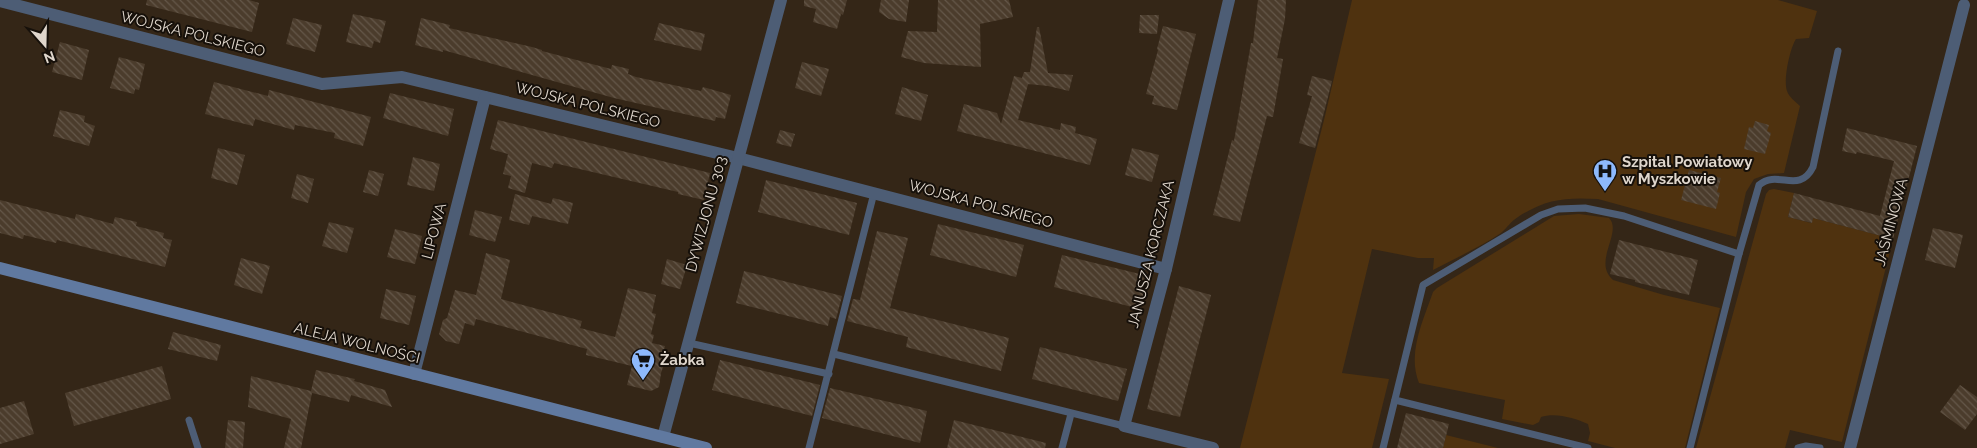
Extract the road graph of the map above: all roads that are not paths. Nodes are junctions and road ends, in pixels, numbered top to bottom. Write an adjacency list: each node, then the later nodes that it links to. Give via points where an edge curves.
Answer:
1 (781, 0): 7 (street, DYWIZJONU 303)
2 (1228, 0): 11 (street, JANUSZA KORCZAKA)
3 (0, 1): 6 (street, WOJSKA POLSKIEGO, via 322,84 402,77)
4 (1964, 5): 31 (street, JAŚMINOWA)
5 (1838, 52): 9 (lane, via 1809,176 1794,182 1769,179 1759,185)
6 (485, 97): 7 (street, WOJSKA POLSKIEGO); 14 (street, LIPOWA)
7 (738, 158): 8 (street, WOJSKA POLSKIEGO); 12 (street, DYWIZJONU 303)
8 (874, 193): 11 (street, WOJSKA POLSKIEGO); 13 (lane)
9 (1739, 254): 16 (lane, via 1609,212 1572,207 1550,211 1423,285); 28 (lane)
10 (0, 268): 14 (street, ALEJA WOLNOŚCI)
11 (1166, 268): 19 (street, JANUSZA KORCZAKA)
12 (689, 343): 15 (lane); 20 (street, DYWIZJONU 303)
13 (834, 354): 15 (lane); 17 (lane)
14 (414, 374): 20 (street, ALEJA WOLNOŚCI)
15 (829, 374): 23 (lane)
16 (1395, 400): 26 (lane); 27 (lane)
17 (1071, 414): 19 (lane); 24 (lane)
18 (189, 420): 21 (lane)
19 (1124, 426): 25 (street)
20 (663, 437): 22 (street, ALEJA WOLNOŚCI)
21 (198, 448)
22 (706, 448)
23 (809, 448)
24 (1062, 448)
25 (1213, 448)
26 (1383, 448)
27 (1588, 448)
28 (1690, 448)
29 (1798, 448): 30 (lane)
30 (1820, 448)
31 (1850, 448)

